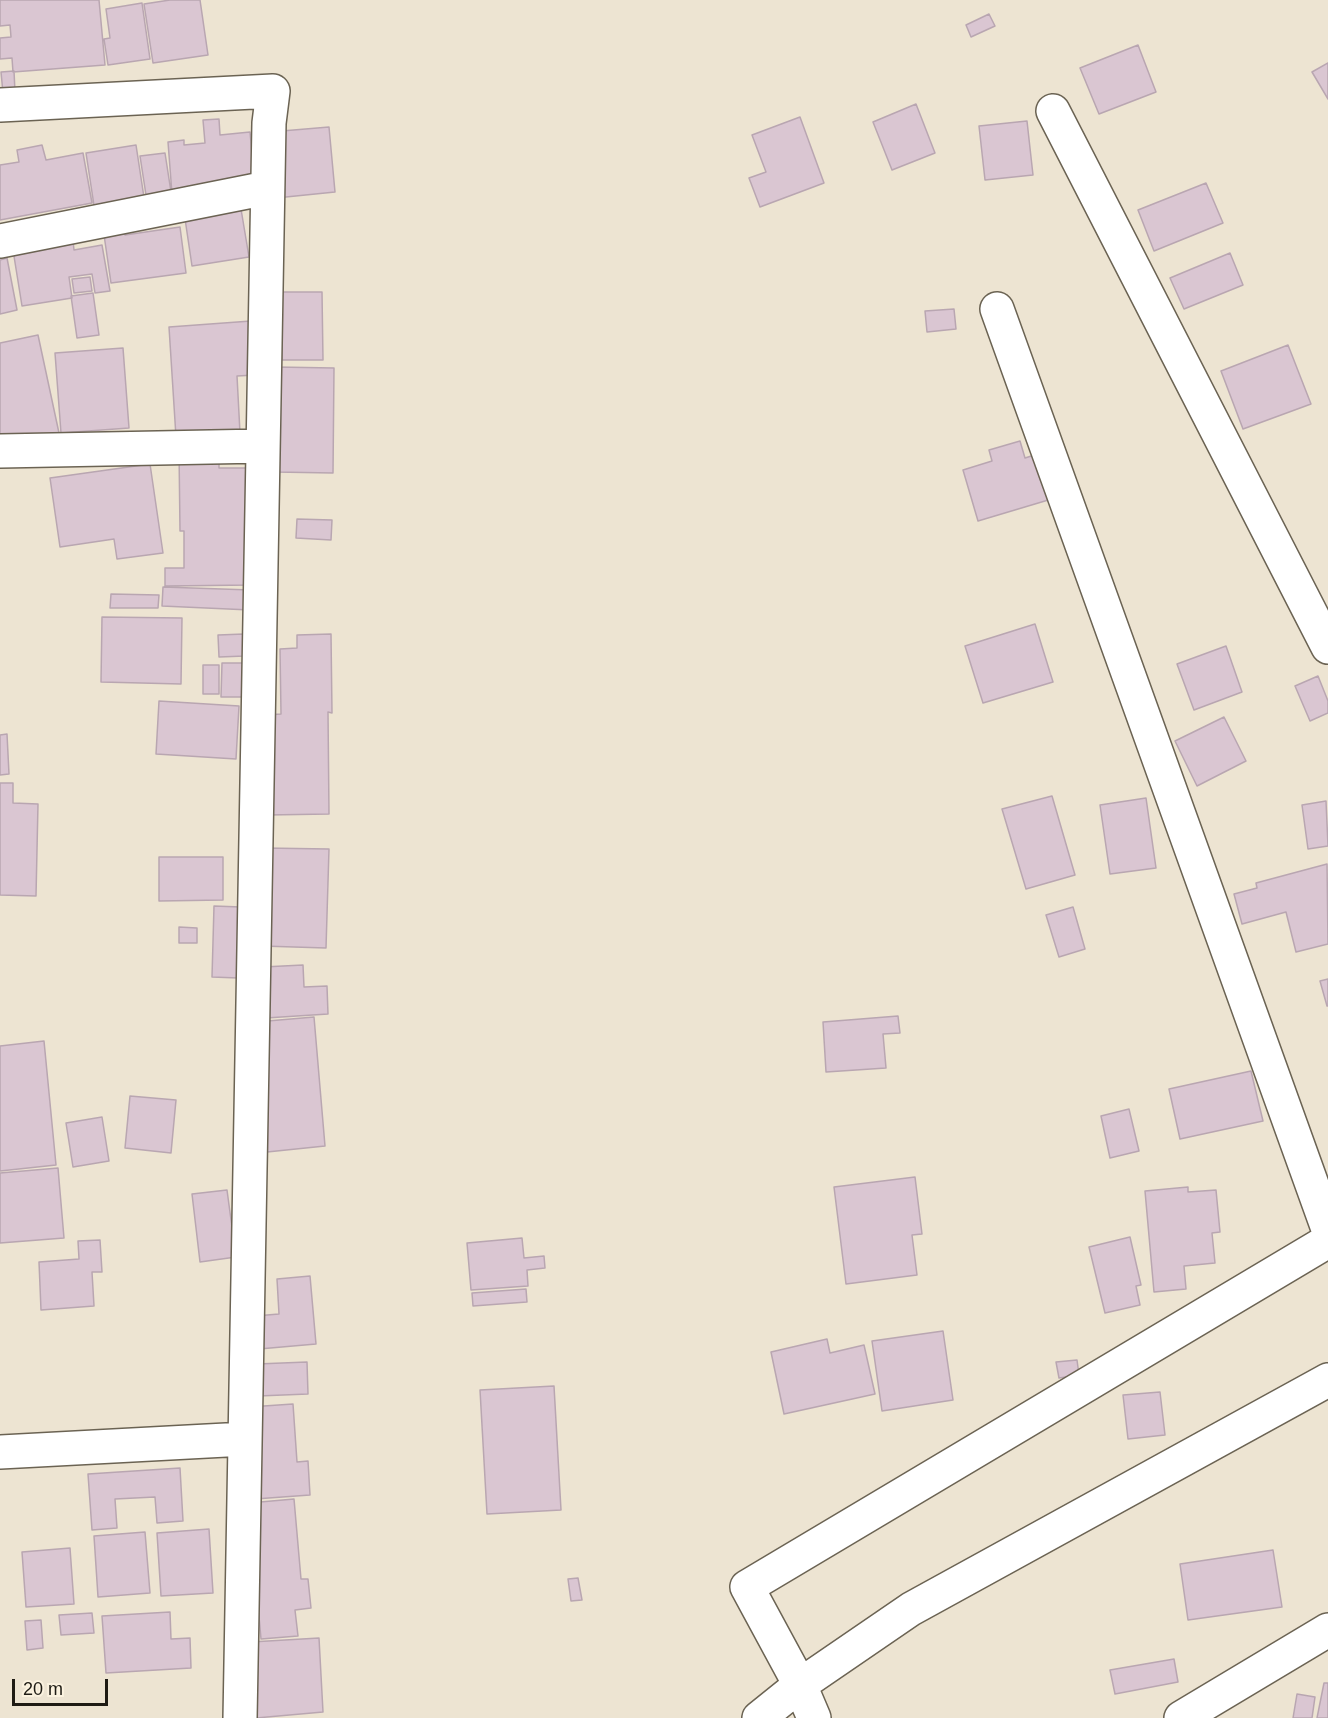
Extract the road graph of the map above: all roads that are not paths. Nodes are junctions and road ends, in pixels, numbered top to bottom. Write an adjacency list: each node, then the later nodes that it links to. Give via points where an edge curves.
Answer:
1 (0, 105): 3 (street, via 273,91 268,123)
2 (1053, 111): 8 (street)
3 (267, 188): 4 (street); 6 (street)
4 (0, 241)
5 (997, 309): 9 (street)
6 (263, 446): 7 (street); 12 (street)
7 (0, 451)
8 (1328, 647)
9 (1328, 1229)
10 (1328, 1241): 15 (street, via 747,1587)
11 (1328, 1380): 15 (street, via 911,1610)
12 (245, 1439): 13 (street); 16 (street)
13 (0, 1452)
14 (1328, 1630): 19 (street)
15 (800, 1685): 17 (street); 18 (street)
16 (240, 1718)
17 (759, 1718)
18 (814, 1718)
19 (1181, 1718)

